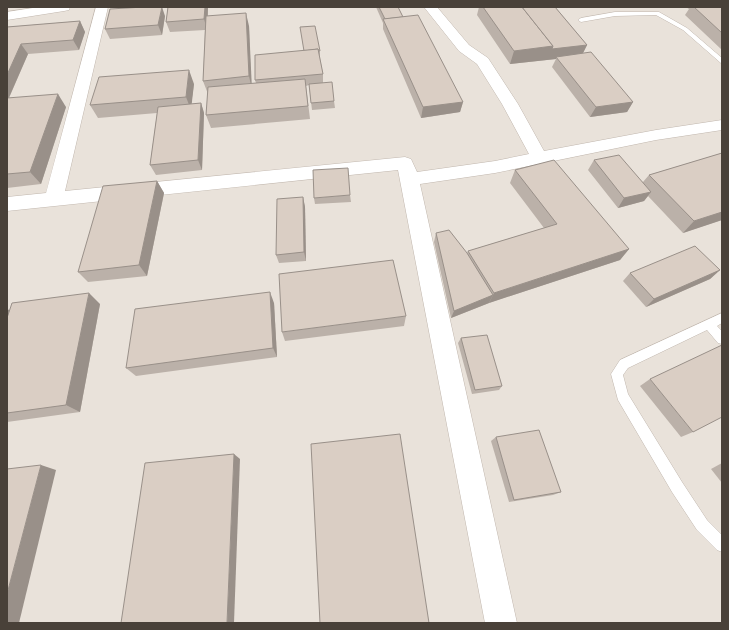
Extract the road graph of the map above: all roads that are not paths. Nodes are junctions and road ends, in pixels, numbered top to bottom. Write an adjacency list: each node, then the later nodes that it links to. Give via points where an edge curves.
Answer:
1 (64, 7): 4 (street)
2 (102, 7): 10 (street)
3 (430, 7): 8 (street, via 464,48 483,61)
4 (7, 16)
5 (581, 20): 6 (lane, via 615,14 657,13 685,29)
6 (722, 62)
7 (722, 125): 8 (street)
8 (539, 157): 9 (street, via 495,167)
9 (410, 179): 10 (street, via 405,163); 16 (street)
10 (54, 199): 11 (street)
11 (7, 204)
12 (722, 318): 13 (lane)
13 (708, 324): 14 (lane); 15 (lane, via 624,364 617,374 622,396 669,474 702,524)
14 (722, 339)
15 (722, 545)
16 (501, 623)

